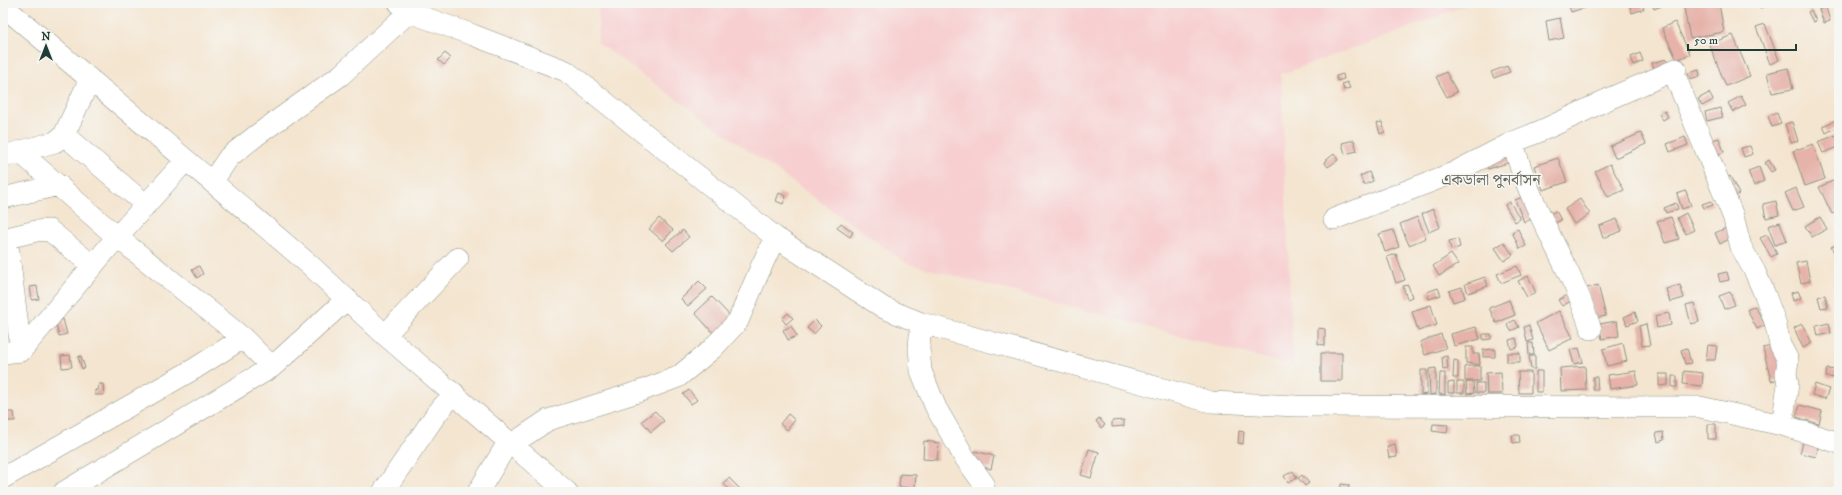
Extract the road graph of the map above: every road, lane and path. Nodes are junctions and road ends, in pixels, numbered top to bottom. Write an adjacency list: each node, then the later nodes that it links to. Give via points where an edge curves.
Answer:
1 (3, 6): 3 (street)
2 (404, 8): 8 (street, via 341,75 229,157); 15 (street, via 566,71)
3 (90, 79): 4 (street); 7 (street)
4 (64, 135): 6 (street, via 56,142); 11 (street)
5 (1513, 142): 12 (street, via 1453,173); 20 (street, via 1516,157 1577,290); 26 (street, via 1538,134 1674,70 1733,216 1741,247 1765,295 1780,345 1788,360 1788,384)
6 (12, 154): 9 (street)
7 (186, 160): 8 (street); 11 (street)
8 (212, 182): 18 (street)
9 (59, 185): 10 (street); 14 (street)
10 (3, 198)
11 (146, 205): 14 (street)
12 (1334, 219)
13 (5, 238): 17 (street, via 36,230 49,230); 23 (street)
14 (117, 238): 17 (street); 22 (street)
15 (775, 238): 19 (street, via 884,308); 27 (street, via 738,321 712,349 678,377 548,420)
16 (458, 258): 21 (street)
17 (93, 266): 23 (street)
18 (347, 298): 21 (street); 24 (street)
19 (921, 323): 26 (street, via 1211,402 1296,406 1700,407); 34 (street, via 921,371 936,408 965,458 984,484)
20 (1591, 329)
21 (385, 335): 25 (street)
22 (243, 338): 24 (street); 29 (street)
23 (12, 352)
24 (272, 367): 30 (street)
25 (454, 393): 27 (street); 31 (street, via 435,416)
26 (1782, 425): 28 (street)
27 (510, 442): 32 (street); 33 (street)
28 (1839, 443)
29 (3, 478)
30 (64, 492)
31 (383, 492)
32 (478, 492)
33 (567, 492)
34 (984, 492)

